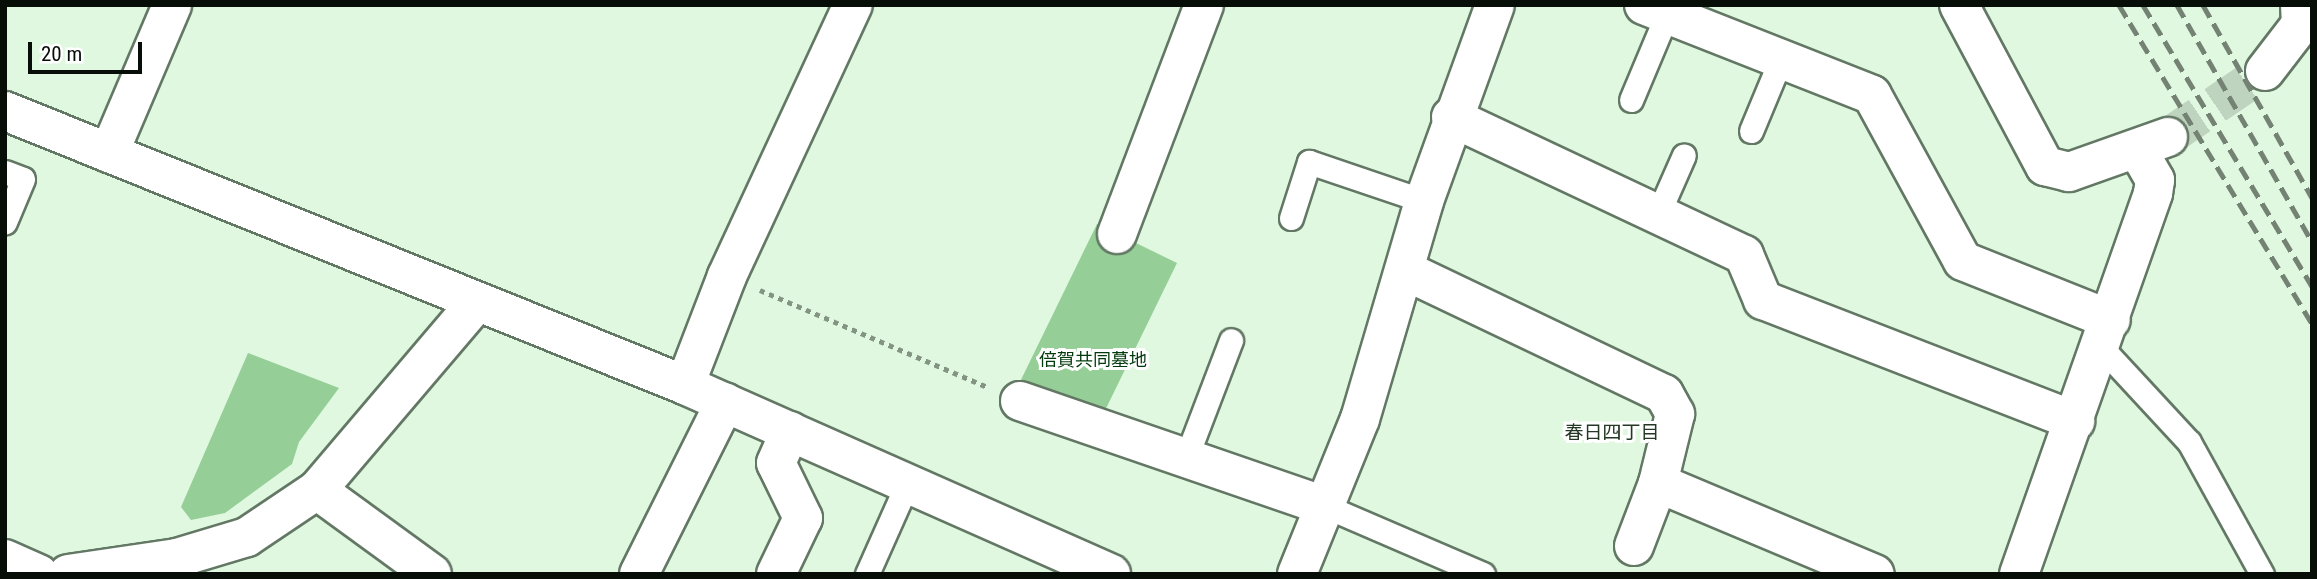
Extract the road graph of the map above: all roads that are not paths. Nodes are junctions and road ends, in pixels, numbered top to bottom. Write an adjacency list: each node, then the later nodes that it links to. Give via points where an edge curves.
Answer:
1 (172, 5): 14 (street)
2 (853, 5): 26 (street, via 727,276)
3 (1204, 5): 21 (street)
4 (1495, 5): 12 (street)
5 (1959, 5): 24 (street, via 2045,166 2069,172 2153,144 2153,194)
6 (1661, 8): 8 (street); 10 (lane)
7 (2304, 18): 9 (street)
8 (1781, 59): 13 (lane); 24 (street, via 1872,95 1963,261)
9 (2265, 71)
10 (1631, 100)
11 (5, 111): 14 (street)
12 (1451, 117): 17 (street); 18 (street)
13 (1751, 131)
14 (108, 153): 23 (street)
15 (1684, 155): 18 (lane)
16 (5, 172): 20 (lane, via 23,179)
17 (1424, 201): 19 (lane, via 1309,162); 22 (street)
18 (1658, 214): 29 (street, via 1744,255 1763,300)
19 (1291, 219)
20 (5, 222)
21 (1116, 234)
22 (1406, 271): 32 (street, via 1664,394 1675,414); 35 (street, via 1360,419)
23 (477, 302): 26 (street); 34 (street)
24 (2106, 334): 29 (street); 49 (lane, via 2189,442)
25 (1231, 340): 31 (lane)
26 (685, 385): 28 (street)
27 (1020, 401): 31 (street)
28 (724, 402): 30 (street); 41 (street)
29 (2075, 421): 48 (street)
30 (790, 431): 33 (street); 42 (street, via 776,463 803,518)
31 (1186, 458): 35 (street)
32 (1658, 483): 36 (street); 47 (street)
33 (907, 484): 43 (lane); 44 (street)
34 (317, 490): 38 (street, via 247,537 177,558); 40 (street)
35 (1325, 506): 45 (street); 46 (lane)
36 (1634, 546)
37 (5, 559): 39 (street)
38 (83, 573)
39 (39, 574)
40 (432, 574)
41 (639, 574)
42 (776, 574)
43 (867, 574)
44 (1111, 574)
45 (1297, 574)
46 (1483, 574)
47 (1875, 574)
48 (2019, 574)
49 (2262, 574)

